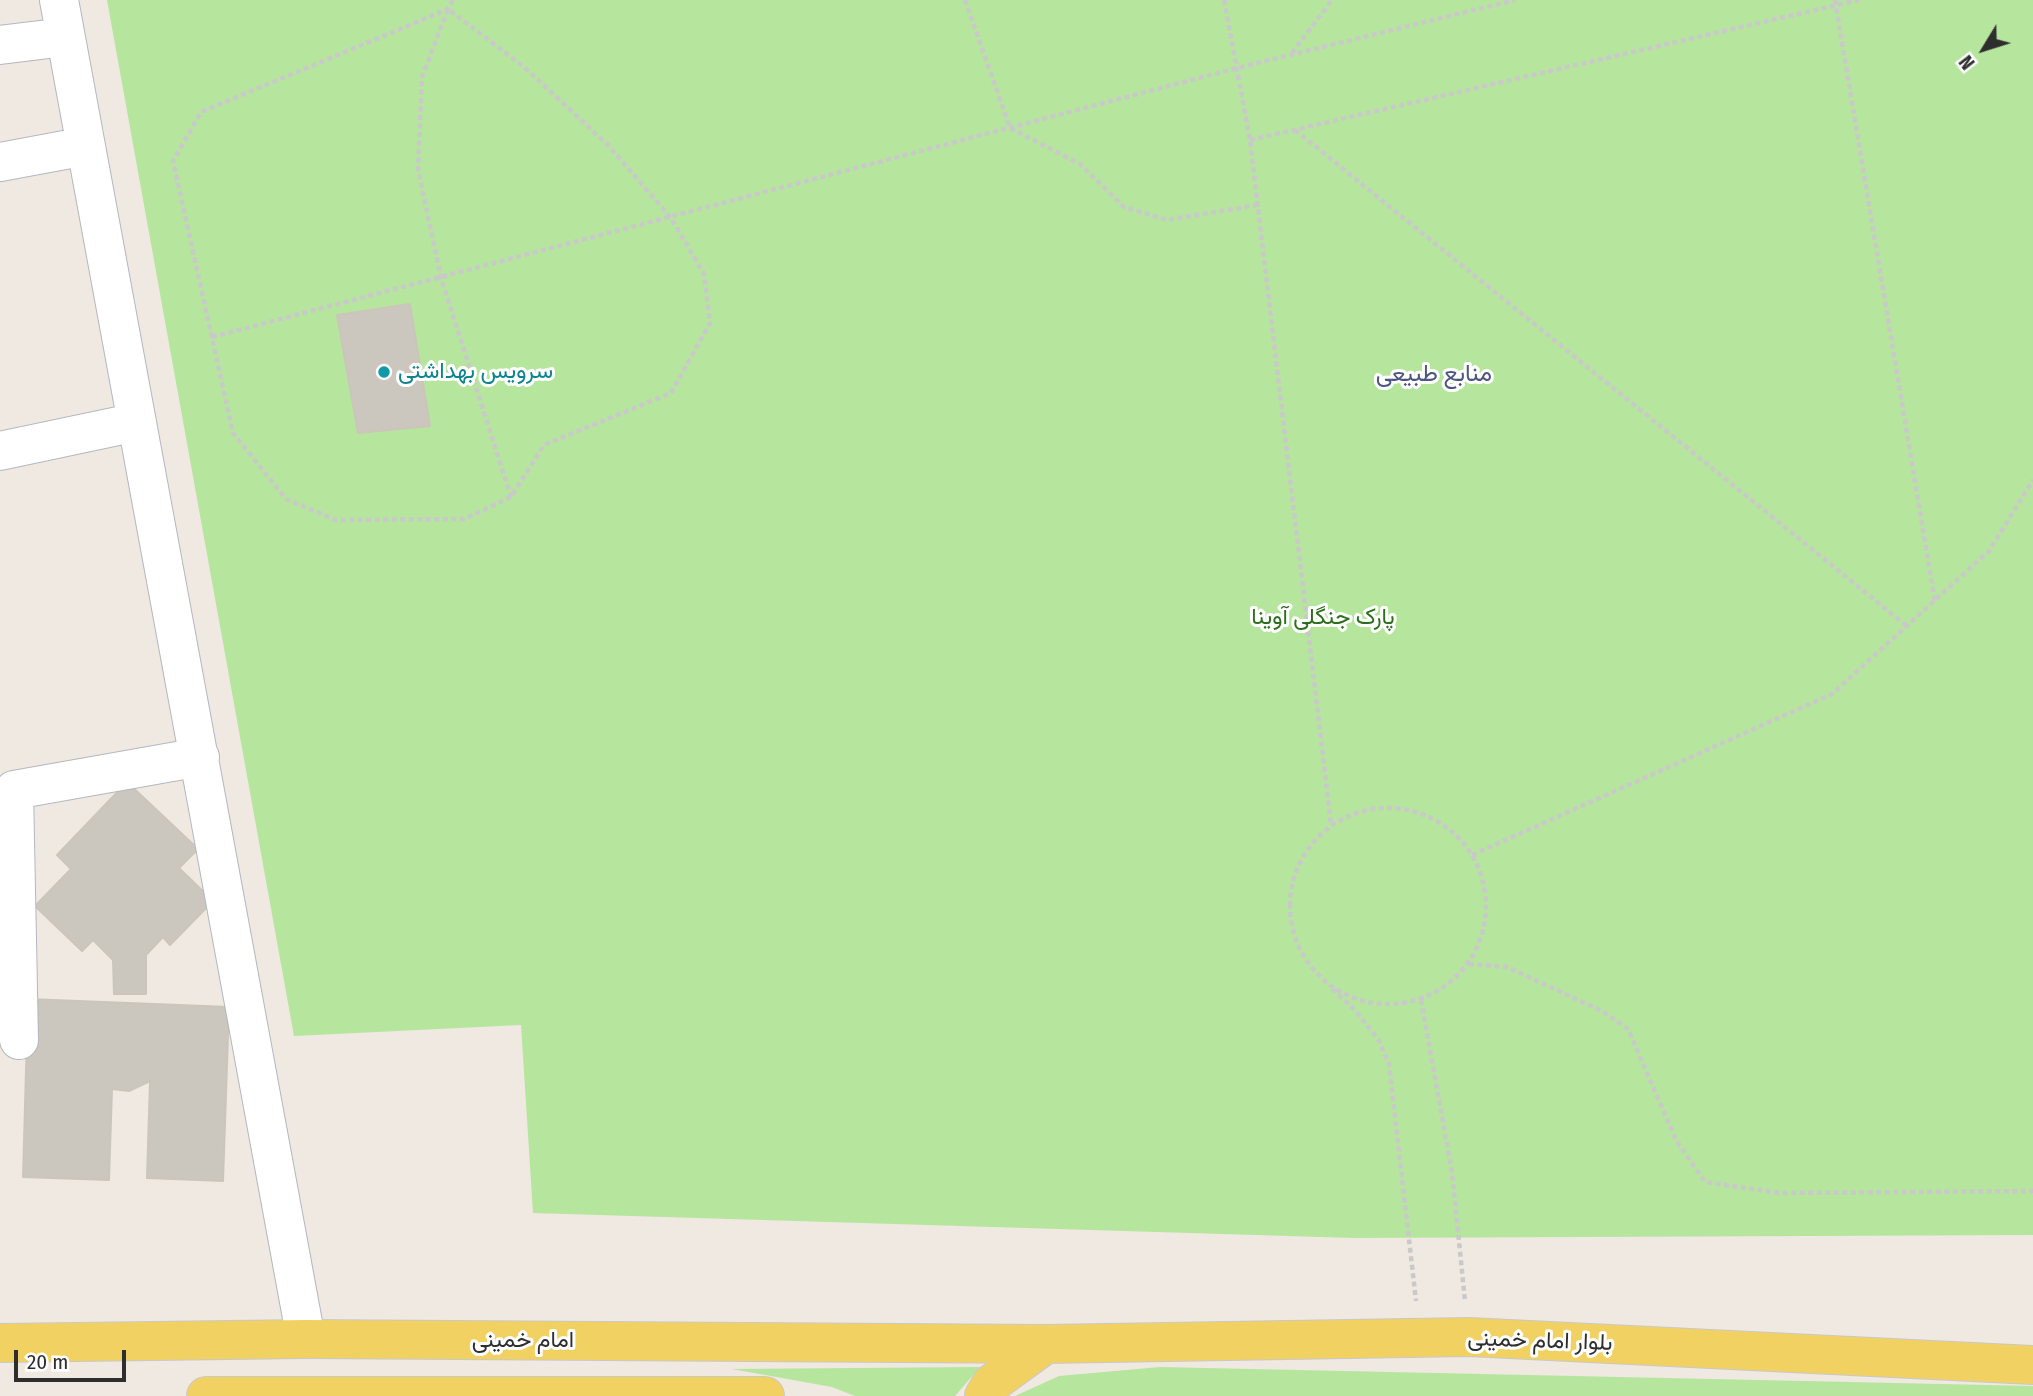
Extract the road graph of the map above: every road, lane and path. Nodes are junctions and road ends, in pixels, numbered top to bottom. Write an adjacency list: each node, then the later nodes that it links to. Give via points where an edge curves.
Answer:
1 (59, 0): 10 (street)
2 (453, 0): 9 (path)
3 (965, 0): 14 (path)
4 (1224, 0): 13 (path)
5 (1332, 0): 12 (path)
6 (1515, 0): 12 (path)
7 (1859, 0): 8 (path)
8 (1835, 3): 15 (path); 27 (path)
9 (448, 9): 20 (path, via 524,67 599,136); 21 (path, via 422,78 418,169); 22 (path, via 201,112 173,161)
10 (65, 37): 11 (street); 17 (street)
11 (0, 45)
12 (1291, 54): 13 (path)
13 (1237, 68): 14 (path); 16 (path)
14 (1010, 128): 19 (path, via 1080,164 1124,207 1167,219); 20 (path)
15 (1295, 130): 16 (path); 28 (path)
16 (1250, 140): 19 (path)
17 (86, 146): 18 (street); 23 (street)
18 (0, 162)
19 (1258, 205): 31 (path)
20 (671, 218): 21 (path); 26 (path, via 704,274 710,323 671,393 544,445)
21 (441, 278): 22 (path); 26 (path)
22 (212, 337): 26 (path, via 233,433 286,499 335,520 464,519)
23 (137, 422): 24 (street); 29 (street)
24 (0, 451)
25 (2033, 480): 27 (path, via 1989,551)
26 (510, 497)
27 (1935, 603): 28 (path)
28 (1908, 627): 32 (path, via 1832,694)
29 (200, 757): 30 (street); 39 (street)
30 (7, 782): 36 (street)
31 (1331, 824): 32 (path, via 1360,811 1392,807 1423,814 1451,830); 34 (path, via 1305,850 1291,884 1290,909 1302,956)
32 (1472, 855): 33 (path, via 1483,881 1487,910)
33 (1469, 964): 35 (path, via 1448,985); 37 (path, via 1507,967 1602,1011 1628,1030 1676,1140 1705,1181 1779,1193)
34 (1326, 984): 35 (path, via 1356,1000 1388,1005); 40 (path, via 1355,1010 1389,1064)
35 (1421, 1000): 38 (path, via 1452,1172)
36 (19, 1041)
37 (2033, 1191)
38 (1468, 1337): 40 (main road, بلوار امام خمینی); 43 (main road, بلوار امام خمینی)
39 (306, 1339): 41 (main road, امام خمینی); 42 (main road, امام خمینی)
40 (1419, 1339): 42 (main road, بلوار امام خمینی)
41 (0, 1343)
42 (1046, 1344): 46 (main road, via 991,1384)
43 (2033, 1365)
44 (206, 1396): 45 (main road)
45 (765, 1396)
46 (984, 1396)

